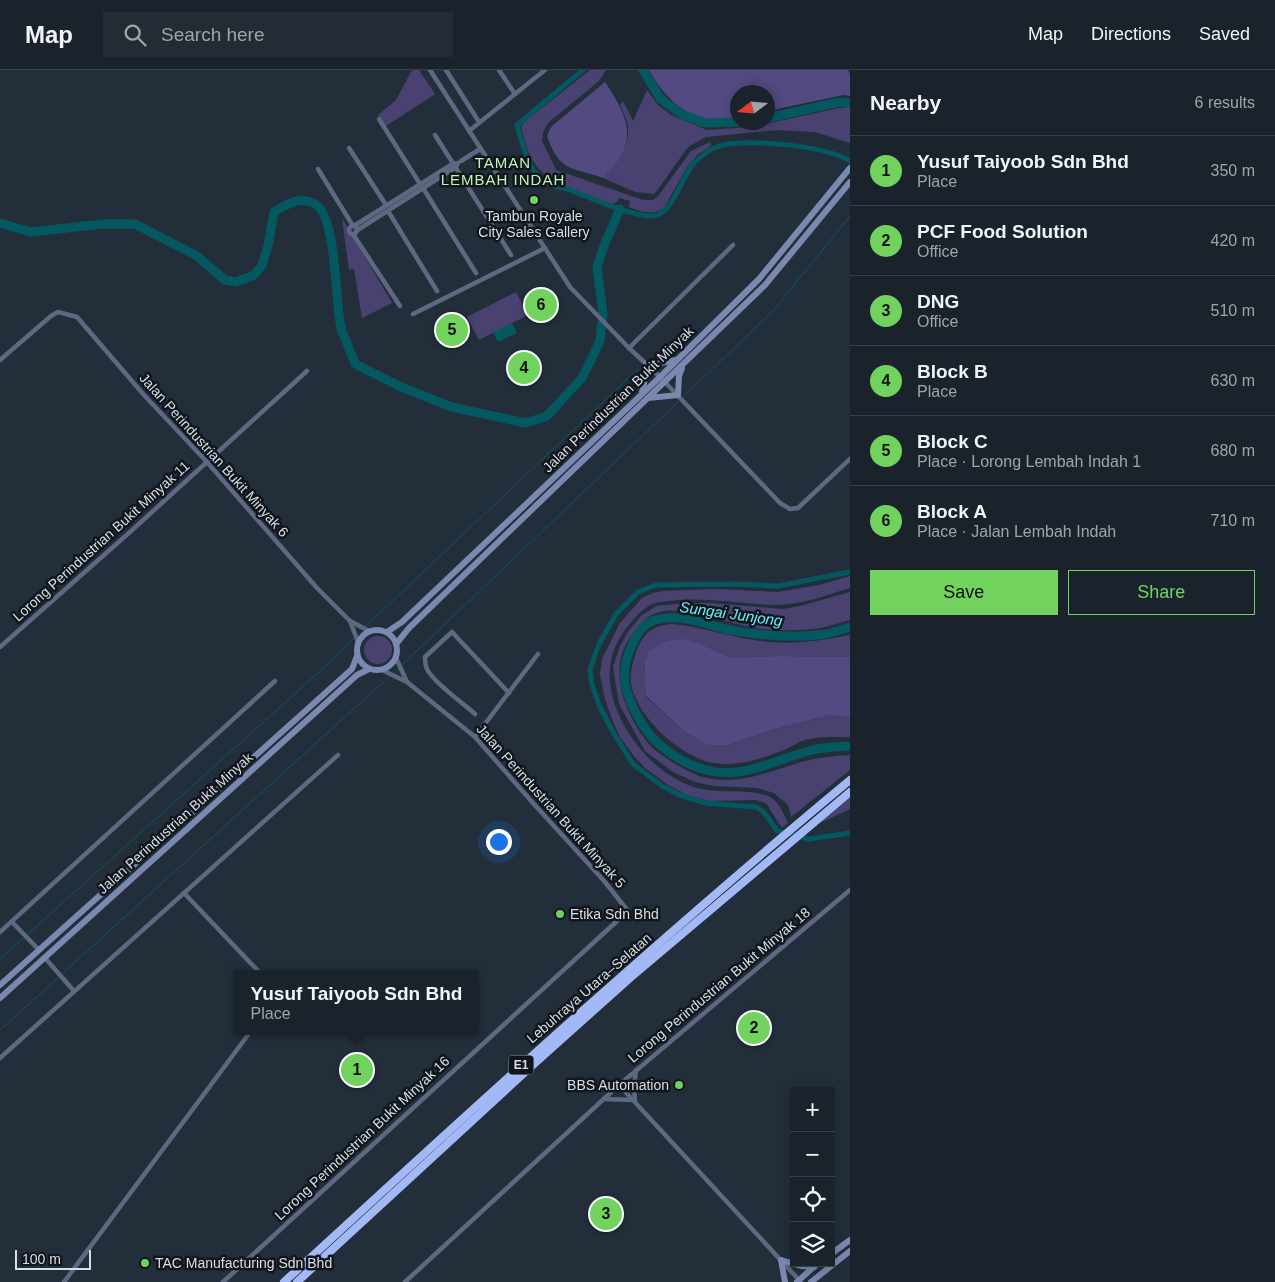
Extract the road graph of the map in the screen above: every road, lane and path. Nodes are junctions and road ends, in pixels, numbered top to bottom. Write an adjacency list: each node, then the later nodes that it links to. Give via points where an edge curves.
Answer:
1 (430, 70): 8 (street)
2 (446, 70): 7 (street)
3 (499, 70): 5 (street)
4 (545, 70): 5 (street)
5 (515, 94): 7 (street)
6 (379, 119): 17 (street)
7 (479, 122): 8 (street)
8 (469, 131): 11 (street)
9 (435, 135): 13 (street)
10 (349, 148): 18 (street)
11 (480, 149): 12 (street); 22 (street)
12 (461, 161)
13 (454, 165): 17 (street); 23 (street)
14 (850, 168): 30 (main road, Jalan Perindustrian Bukit Minyak, via 759,279)
15 (318, 169): 20 (street)
16 (850, 182): 32 (main road, Jalan Perindustrian Bukit Minyak, via 765,285)
17 (422, 186): 18 (street); 19 (street); 24 (street)
18 (386, 205): 20 (street)
19 (388, 211): 20 (street); 25 (street)
20 (354, 229): 26 (street)
21 (733, 245): 28 (street)
22 (545, 248): 27 (street); 28 (street, via 570,287)
23 (511, 255)
24 (476, 273)
25 (437, 290)
26 (400, 306)
27 (413, 314)
28 (629, 348): 31 (street)
29 (0, 360): 39 (street, Jalan Perindustrian Bukit Minyak 6, via 58,312 77,318)
30 (676, 360): 31 (main road); 34 (main road, Jalan Perindustrian Bukit Minyak)
31 (646, 364): 34 (street); 35 (main road)
32 (682, 366): 34 (main road, Jalan Perindustrian Bukit Minyak); 37 (main road)
33 (307, 371): 39 (street, Lorong Perindustrian Bukit Minyak 11)
34 (662, 379): 35 (main road, Jalan Perindustrian Bukit Minyak); 36 (main road, Jalan Perindustrian Bukit Minyak); 37 (street)
35 (641, 394): 42 (main road, Jalan Perindustrian Bukit Minyak, via 402,622)
36 (648, 398): 37 (main road); 44 (main road, Jalan Perindustrian Bukit Minyak)
37 (680, 398): 38 (street, via 780,503 790,508 798,508)
38 (850, 458)
39 (206, 461): 40 (street, Jalan Perindustrian Bukit Minyak 6); 45 (street, Lorong Perindustrian Bukit Minyak 11)
40 (350, 621): 41 (street); 43 (street)
41 (367, 630): 42 (main road); 43 (main road)
42 (386, 632): 44 (main road)
43 (357, 640): 47 (main road)
44 (396, 644): 48 (main road)
45 (0, 647)
46 (538, 654): 53 (street)
47 (357, 656): 49 (main road); 65 (main road, Jalan Perindustrian Bukit Minyak, via 352,668)
48 (397, 661): 50 (main road); 52 (street)
49 (369, 669): 50 (main road); 66 (main road, Jalan Perindustrian Bukit Minyak, via 357,675)
50 (385, 671): 52 (street, Jalan Perindustrian Bukit Minyak 5)
51 (275, 681): 63 (street)
52 (407, 682): 55 (street, Jalan Perindustrian Bukit Minyak 5)
53 (509, 693): 54 (street, via 452,632 425,657 425,664 427,671); 55 (street)
54 (475, 714)
55 (475, 737): 62 (street, Jalan Perindustrian Bukit Minyak 5)
56 (338, 754): 61 (street)
57 (850, 780): 59 (highway, Lebuhraya Utara–Selatan / E1)
58 (850, 792): 59 (highway, Lebuhraya Utara–Selatan / E1)
59 (766, 857): 87 (highway, Lebuhraya Utara–Selatan / E1, via 633,965); 88 (highway, Lebuhraya Utara–Selatan / E1)
60 (850, 890): 73 (street, Lorong Perindustrian Bukit Minyak 18)
61 (184, 893): 67 (street); 69 (street)
62 (628, 911): 86 (street, Lorong Perindustrian Bukit Minyak 16)
63 (12, 922): 64 (street); 65 (street)
64 (0, 932)
65 (36, 947): 68 (main road, Jalan Perindustrian Bukit Minyak)
66 (47, 960): 69 (street); 70 (main road, Jalan Perindustrian Bukit Minyak)
67 (257, 970)
68 (0, 985)
69 (73, 989): 72 (street)
70 (0, 998)
71 (249, 1035): 85 (street)
72 (0, 1058)
73 (636, 1070): 74 (street, Lorong Perindustrian Bukit Minyak 18); 76 (street)
74 (619, 1084): 75 (street, Lorong Perindustrian Bukit Minyak 18); 76 (street)
75 (603, 1099): 76 (street); 89 (street, Lorong Perindustrian Bukit Minyak 18)
76 (634, 1101): 80 (street)
77 (850, 1240): 78 (main road)
78 (835, 1251)
79 (850, 1251): 83 (main road)
80 (781, 1260): 81 (main road); 84 (street); 90 (main road)
81 (790, 1263)
82 (814, 1267): 84 (main road)
83 (814, 1280)
84 (799, 1281)
85 (64, 1282)
86 (223, 1282)
87 (284, 1282)
88 (297, 1282)
89 (404, 1282)
90 (785, 1282)

